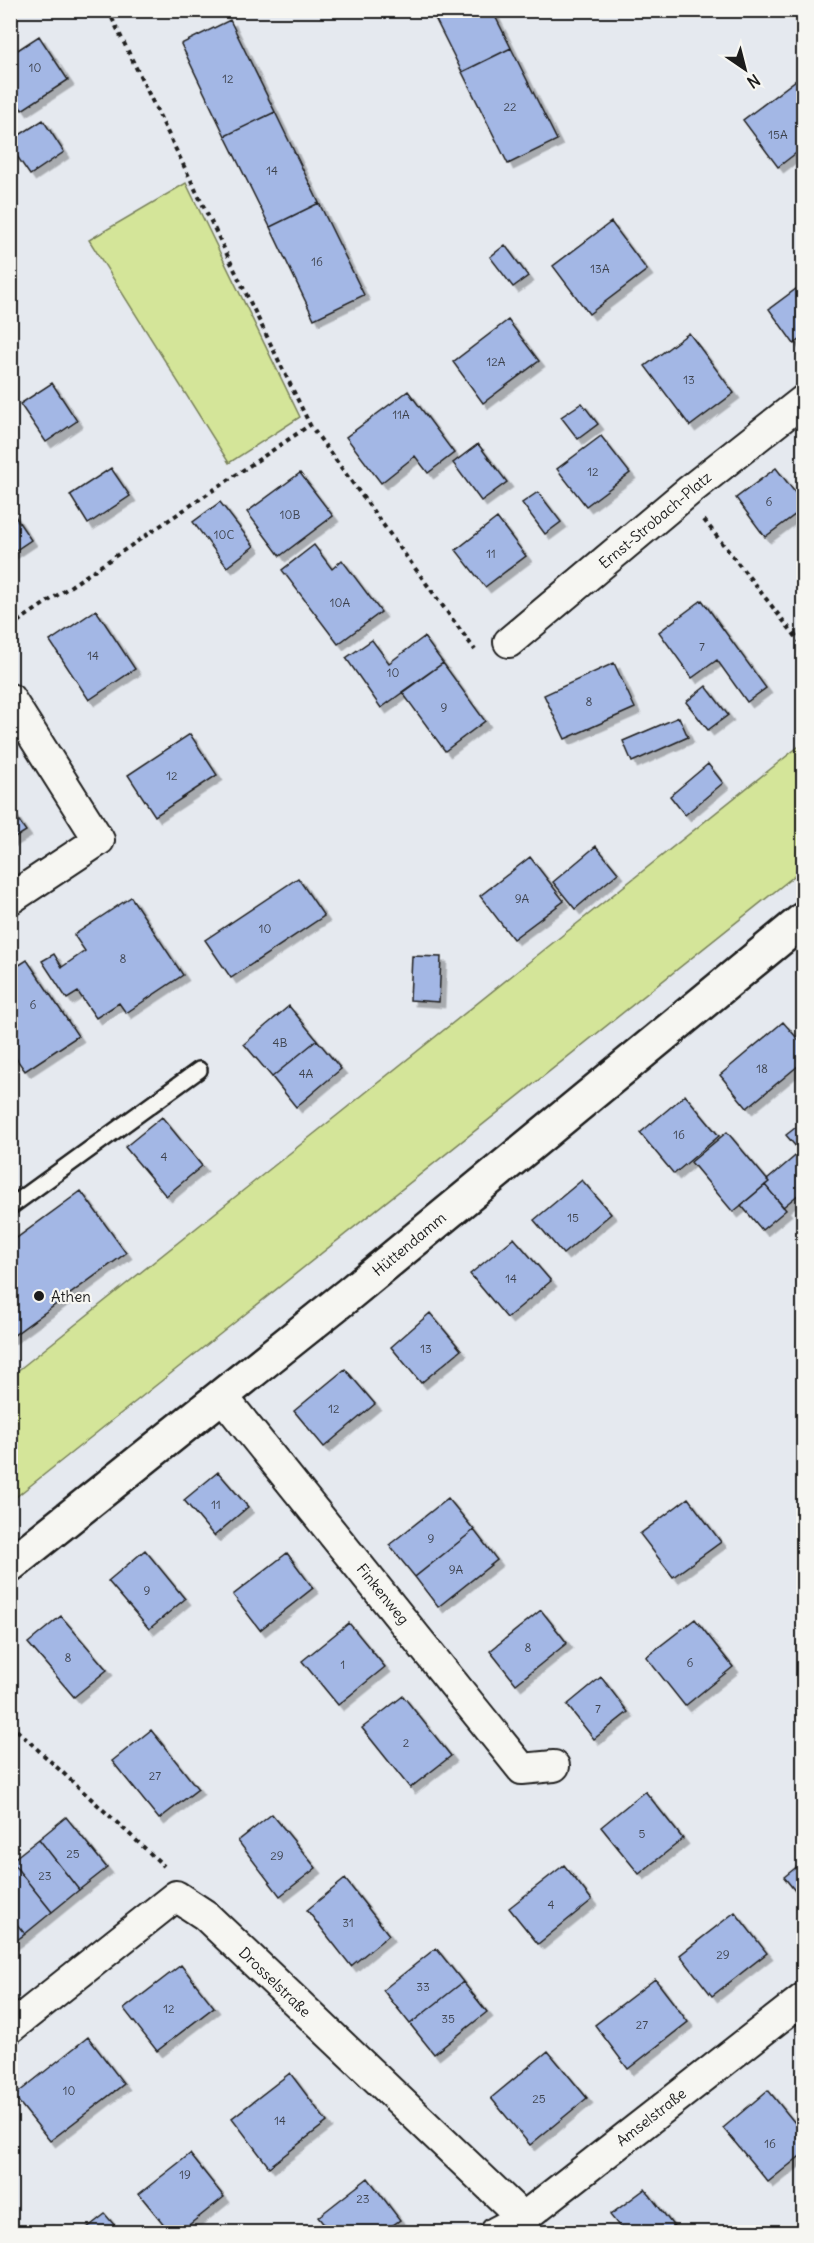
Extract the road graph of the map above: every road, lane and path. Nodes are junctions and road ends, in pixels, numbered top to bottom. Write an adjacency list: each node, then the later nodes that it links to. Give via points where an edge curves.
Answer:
1 (108, 10): 3 (path)
2 (804, 400): 4 (street, Ernst-Strobach-Platz)
3 (310, 424): 5 (path); 6 (path, via 485,663)
4 (684, 495): 6 (street, Ernst-Strobach-Platz); 7 (path)
5 (10, 627)
6 (509, 642)
7 (804, 647)
8 (10, 699): 9 (street, via 99,840)
9 (10, 899)
10 (804, 919): 13 (street, Hüttendamm)
11 (199, 1070): 12 (lane)
12 (10, 1207)
13 (222, 1396): 14 (street, Hüttendamm); 16 (street, Finkenweg, via 522,1769)
14 (10, 1565)
15 (10, 1724): 17 (path, via 169,1870)
16 (554, 1766)
17 (176, 1896): 19 (street); 20 (street, Drosselstraße, via 205,1915)
18 (804, 1998): 20 (street, Amselstraße)
19 (10, 2028)
20 (523, 2218): 21 (street, Amselstraße)
21 (496, 2232)

